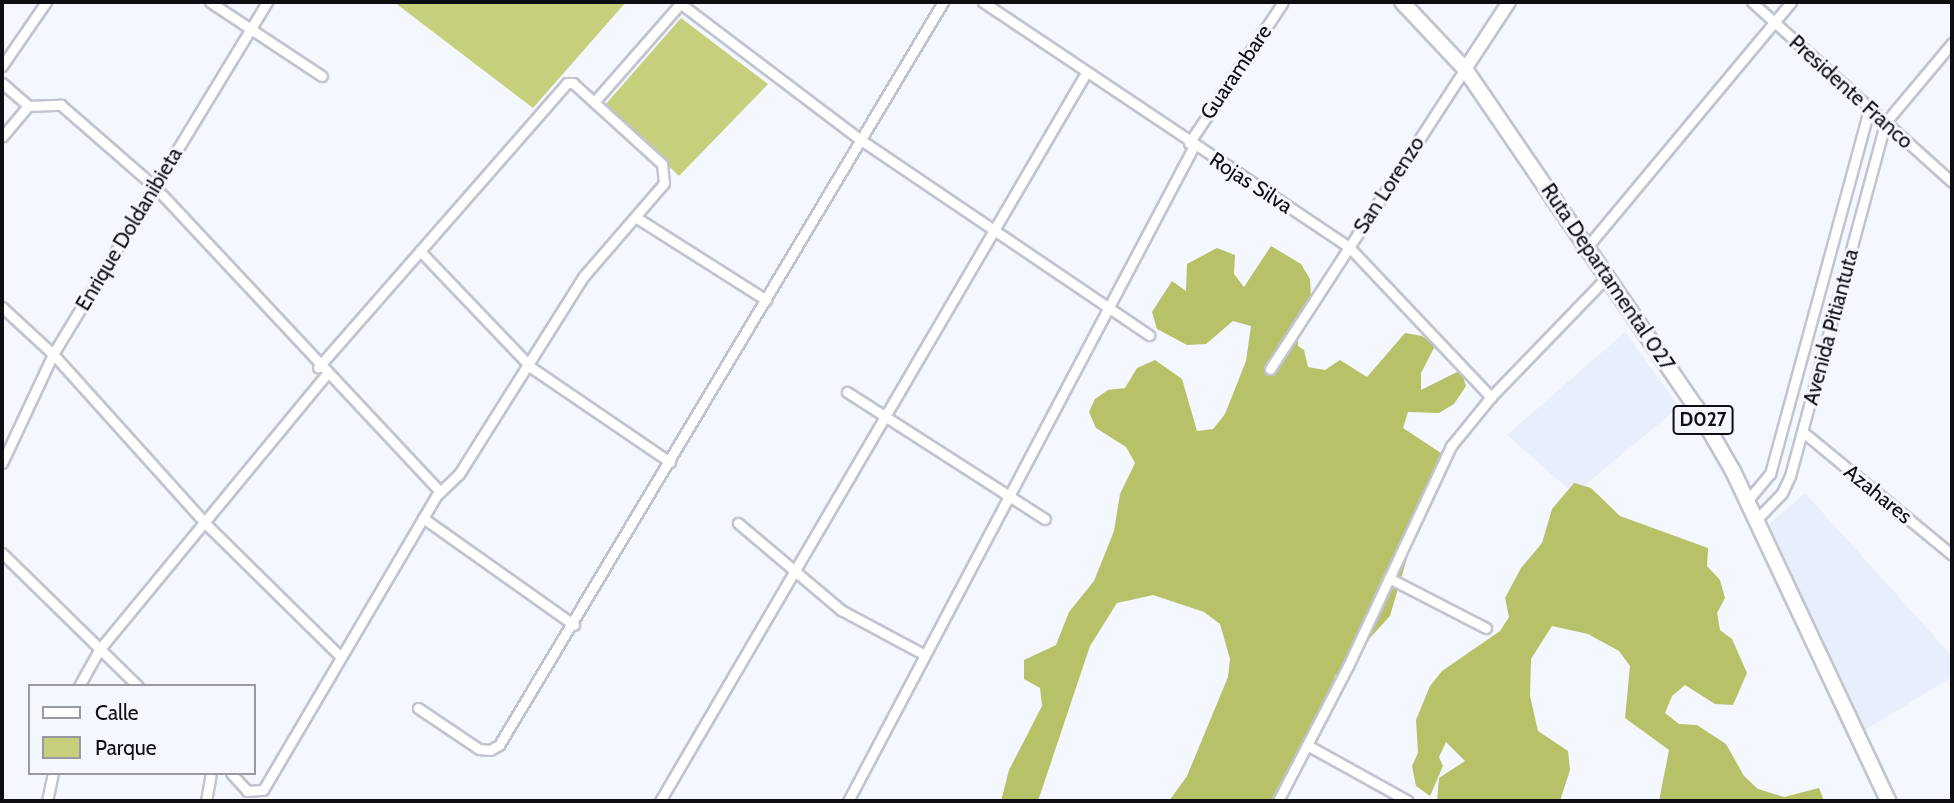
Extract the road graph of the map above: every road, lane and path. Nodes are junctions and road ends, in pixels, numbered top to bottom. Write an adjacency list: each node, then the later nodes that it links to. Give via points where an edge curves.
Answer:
1 (46, 2): 15 (street)
2 (209, 2): 13 (street)
3 (267, 2): 13 (street, Enrique Doldanibieta)
4 (943, 2): 25 (street)
5 (1283, 2): 26 (street, Guarambare)
6 (1402, 2): 16 (main road, Ruta Departamental 027 / D027)
7 (1508, 2): 16 (street, San Lorenzo)
8 (1752, 2): 12 (street, Presidente Franco)
9 (1791, 2): 12 (street)
10 (681, 3): 20 (street); 25 (street)
11 (989, 3): 17 (street, Rojas Silva)
12 (1776, 25): 22 (street, Presidente Franco); 32 (street)
13 (250, 29): 18 (street); 28 (street, Enrique Doldanibieta)
14 (1952, 43): 23 (street)
15 (2, 66)
16 (1465, 69): 31 (street, San Lorenzo); 32 (main road, Ruta Departamental 027 / D027)
17 (1086, 73): 26 (street, Rojas Silva); 30 (street)
18 (322, 76)
19 (2, 83): 21 (street)
20 (594, 102): 29 (street, via 662,164 666,173 664,183); 33 (street, via 573,83 566,83)
21 (28, 106): 24 (street); 28 (street, via 61,105)
22 (1869, 109): 23 (street, Presidente Franco); 52 (street, Avenida Pitiantuta, via 1770,474)
23 (1885, 123): 27 (street, Presidente Franco); 47 (street, Avenida Pitiantuta)
24 (2, 137)
25 (861, 141): 30 (street); 35 (street)
26 (1192, 145): 31 (street, Rojas Silva); 37 (street, Guarambare)
27 (1952, 181)
28 (155, 187): 39 (street, Enrique Doldanibieta); 41 (street)
29 (637, 218): 35 (street); 40 (street, via 583,277)
30 (993, 234): 37 (street); 46 (street)
31 (1349, 247): 42 (street, San Lorenzo); 45 (street, Rojas Silva)
32 (1587, 247): 34 (main road, Ruta Departamental 027 / D027)
33 (420, 251): 40 (street); 41 (street)
34 (1608, 276): 45 (street); 52 (main road, Ruta Departamental 027 / D027, via 1696,407)
35 (766, 300): 48 (street)
36 (2, 307): 39 (street)
37 (1108, 309): 38 (street); 51 (street, Guarambare)
38 (1149, 335)
39 (53, 354): 49 (street, Enrique Doldanibieta); 57 (street)
40 (528, 364): 48 (street); 50 (street, via 459,474)
41 (318, 367): 43 (street)
42 (1270, 369)
43 (326, 375): 50 (street); 57 (street)
44 (847, 392): 46 (street)
45 (1490, 397): 61 (street, via 1451,446)
46 (886, 416): 51 (street); 60 (street)
47 (1803, 432): 55 (street, Avenida Pitiantuta, via 1782,493); 59 (street, Azahares)
48 (670, 462): 62 (street)
49 (2, 463)
50 (440, 492): 53 (street)
51 (1009, 496): 54 (street); 65 (street, Guarambare)
52 (1747, 501): 55 (main road, Ruta Departamental 027 / D027)
53 (423, 518): 62 (street); 66 (street)
54 (1045, 519)
55 (1756, 520): 80 (main road, Ruta Departamental 027 / D027)
56 (738, 523): 60 (street)
57 (206, 524): 64 (street); 66 (street)
58 (2, 553): 64 (street)
59 (1952, 555)
60 (796, 570): 65 (street, via 841,610); 76 (street)
61 (1389, 578): 63 (street); 70 (street)
62 (574, 625): 69 (street, via 499,745 490,750 469,744)
63 (1486, 628)
64 (99, 650): 67 (street); 68 (street)
65 (925, 655): 77 (street, Guarambare)
66 (340, 656): 73 (street, via 263,790 247,791)
67 (80, 684)
68 (136, 684)
69 (418, 708)
70 (1307, 744): 78 (street); 79 (street)
71 (53, 775): 74 (street)
72 (211, 775): 75 (street)
73 (233, 775)
74 (47, 801)
75 (206, 801)
76 (660, 801)
77 (848, 801)
78 (1278, 801)
79 (1408, 801)
80 (1888, 801)

